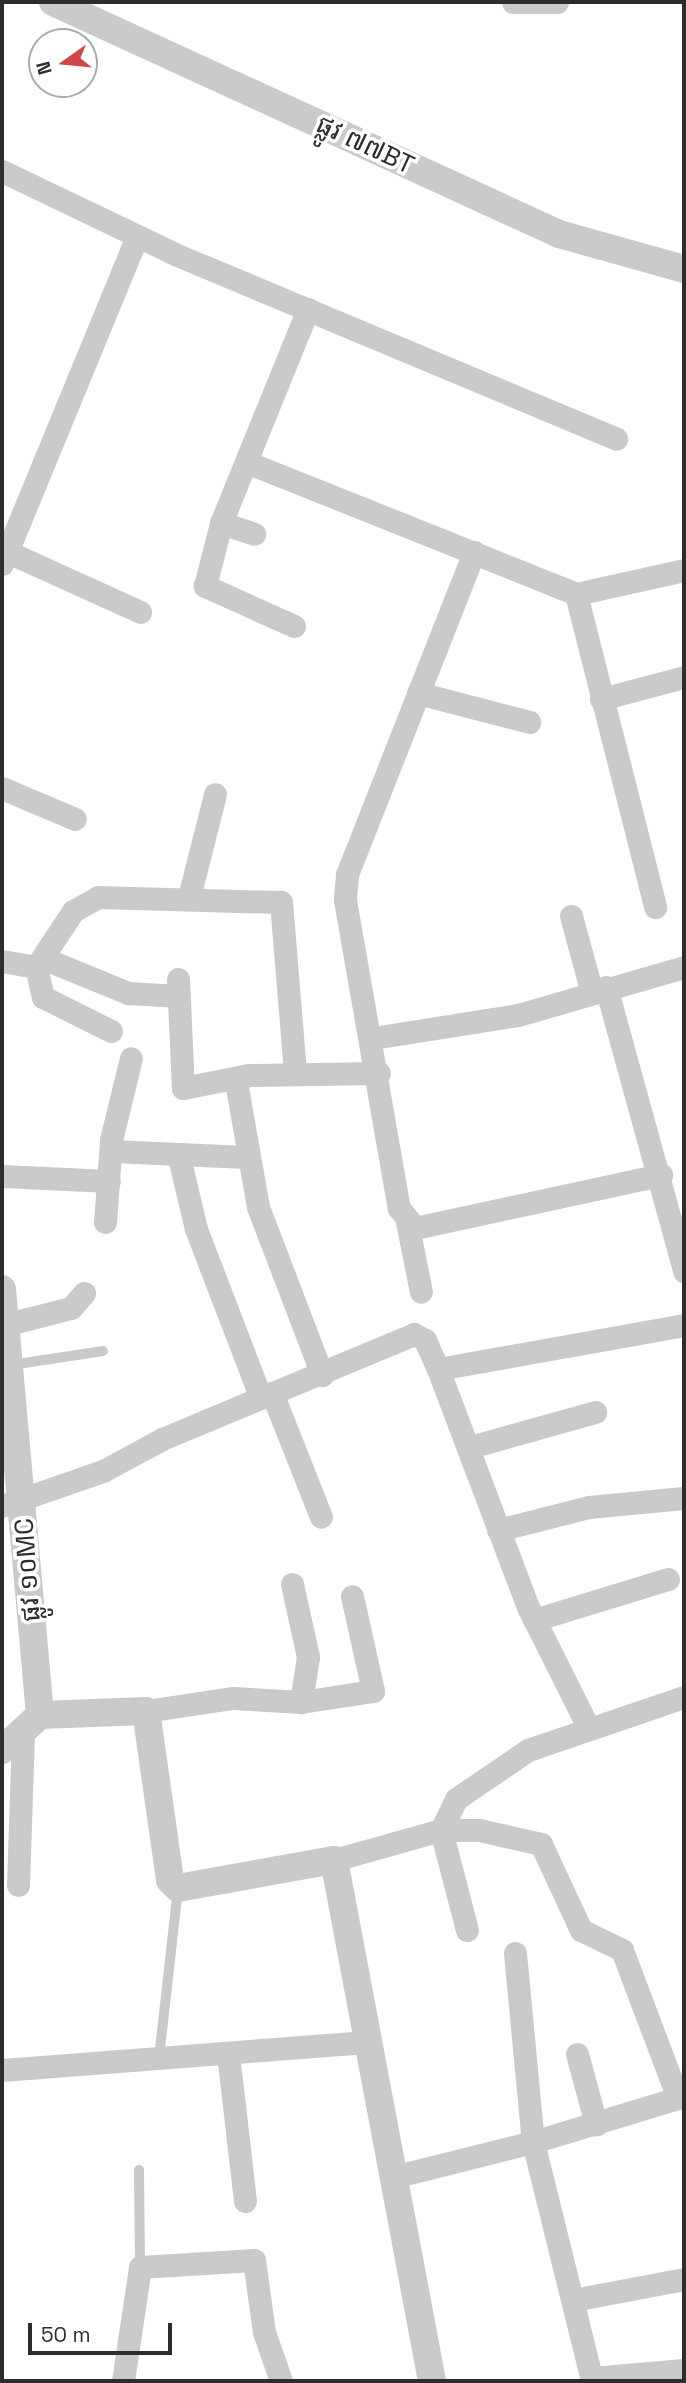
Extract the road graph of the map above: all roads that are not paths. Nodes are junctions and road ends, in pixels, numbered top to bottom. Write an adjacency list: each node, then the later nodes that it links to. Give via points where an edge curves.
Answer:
1 (53, 2): 6 (street, ផ្លូវ ៧៧BT, via 559,234)
2 (513, 2): 3 (street)
3 (557, 2)
4 (2, 172): 5 (street)
5 (137, 237): 7 (street); 13 (street)
6 (684, 270)
7 (308, 309): 8 (street); 9 (street)
8 (616, 439)
9 (249, 463): 10 (street); 12 (street)
10 (221, 523): 11 (street); 17 (street, via 205,586)
11 (254, 534)
12 (474, 552): 15 (street); 19 (street)
13 (5, 558): 16 (street)
14 (684, 570): 15 (street)
15 (576, 594): 20 (street)
16 (141, 612)
17 (294, 626)
18 (684, 677): 20 (street)
19 (418, 693): 21 (street); 33 (street, via 347,875 345,900)
20 (601, 699): 26 (street)
21 (529, 722)
22 (2, 788): 24 (street)
23 (215, 794): 25 (street)
24 (75, 819)
25 (189, 897): 29 (street, via 98,897 81,904); 35 (street, via 281,902)
26 (655, 906)
27 (571, 916): 31 (street)
28 (2, 961): 29 (street)
29 (41, 963): 32 (street, via 43,997); 37 (street, via 128,993 178,987 183,1088)
30 (684, 967): 31 (street)
31 (599, 990): 33 (street, via 518,1015); 41 (street)
32 (111, 1031)
33 (373, 1038): 36 (street)
34 (131, 1058): 38 (street)
35 (295, 1072): 36 (street); 37 (street)
36 (379, 1073): 45 (street)
37 (236, 1082): 40 (street)
38 (113, 1151): 39 (street); 43 (street)
39 (179, 1157): 40 (street); 56 (street, via 196,1230)
40 (245, 1157): 55 (street)
41 (661, 1175): 45 (street, via 431,1226); 46 (street)
42 (2, 1177): 43 (street)
43 (109, 1181): 44 (street)
44 (105, 1222)
45 (407, 1222): 48 (street)
46 (684, 1271)
47 (2, 1289): 50 (street, ផ្លូវ ១០MC)
48 (421, 1292)
49 (84, 1293): 50 (street, via 71,1308)
50 (8, 1325): 53 (street, ផ្លូវ ១០MC)
51 (684, 1325): 54 (street)
52 (103, 1351): 53 (lane)
53 (12, 1365): 60 (street, ផ្លូវ ១០MC)
54 (438, 1368): 55 (street, via 425,1340 414,1334); 58 (street)
55 (322, 1375): 56 (street)
56 (267, 1395): 60 (street, via 103,1471); 61 (street)
57 (594, 1412): 58 (street)
58 (470, 1447): 62 (street)
59 (684, 1498): 62 (street, via 589,1507)
60 (12, 1502): 71 (street, ផ្លូវ ១០MC)
61 (321, 1517)
62 (498, 1530): 66 (street)
63 (668, 1579): 66 (street)
64 (292, 1584): 68 (street, via 308,1657)
65 (352, 1596): 68 (street, via 373,1691)
66 (534, 1619): 70 (street)
67 (684, 1698): 70 (street)
68 (301, 1702): 69 (street, via 233,1699)
69 (146, 1711): 71 (street); 75 (street, via 170,1880)
70 (589, 1727): 72 (street, via 499,1765 456,1799)
71 (21, 1733): 74 (street)
72 (441, 1830): 73 (street); 76 (street); 83 (street, via 524,1838 550,1854 581,1930 622,1950)
73 (334, 1860): 75 (street); 78 (street, via 341,1875)
74 (18, 1885)
75 (178, 1888): 81 (lane)
76 (467, 1930)
77 (515, 1953): 85 (street)
78 (366, 2042): 79 (street); 87 (street)
79 (228, 2054): 81 (street); 88 (street)
80 (577, 2054): 84 (street)
81 (159, 2058): 82 (street)
82 (2, 2070)
83 (681, 2097): 84 (street)
84 (596, 2124): 85 (street)
85 (533, 2142): 87 (street); 91 (street)
86 (139, 2170): 89 (lane)
87 (393, 2177): 96 (street)
88 (245, 2201)
89 (140, 2267): 94 (street); 95 (street, via 254,2260 264,2332)
90 (684, 2279): 91 (street)
91 (573, 2300): 93 (street)
92 (684, 2370): 93 (street)
93 (592, 2379)
94 (122, 2381)
95 (281, 2381)
96 (432, 2381)

